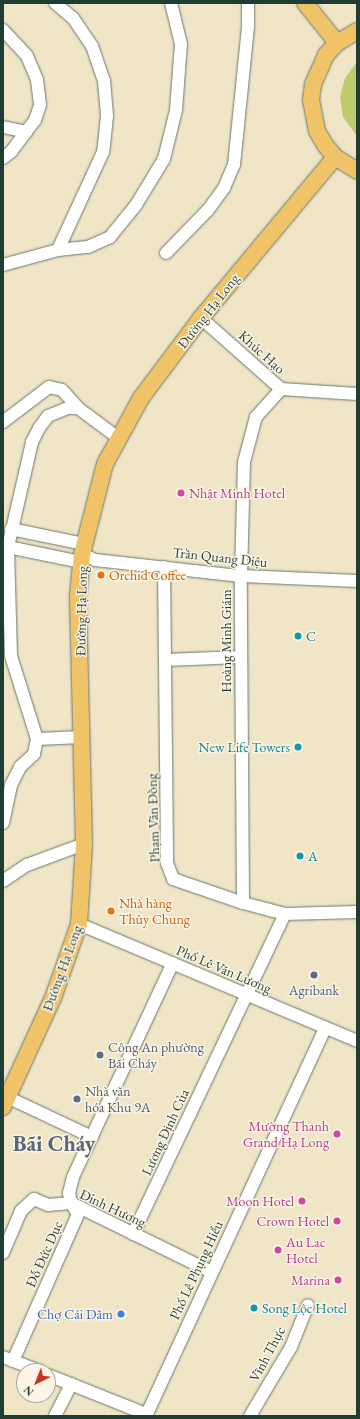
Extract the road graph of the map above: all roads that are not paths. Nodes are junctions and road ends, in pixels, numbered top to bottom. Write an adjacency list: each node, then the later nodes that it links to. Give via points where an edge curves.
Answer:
1 (55, 3): 13 (street, via 73,18 92,46 104,81 107,116 103,152)
2 (171, 3): 13 (street, via 181,44 176,110 164,159 136,205 110,237 88,247)
3 (248, 3): 14 (street, via 248,27 234,165 224,188 208,210)
4 (305, 3): 7 (main road)
5 (3, 30): 9 (street, via 27,56 37,80 40,105 36,120)
6 (357, 32): 7 (main road)
7 (337, 43): 10 (main road, via 318,69 311,100 317,131)
8 (3, 127): 9 (street)
9 (26, 132): 11 (street)
10 (335, 157): 12 (main road); 16 (main road, Đường Hạ Long)
11 (3, 158)
12 (357, 171)
13 (58, 250): 15 (street)
14 (166, 253)
15 (3, 265)
16 (201, 318): 17 (street, Khúc Hạo); 21 (main road, Đường Hạ Long, via 141,398)
17 (281, 389): 18 (street, Khúc Hạo); 26 (street, Hoàng Minh Giám, via 256,417 244,462)
18 (357, 394)
19 (78, 408): 20 (street, via 62,390 49,387); 21 (street); 22 (street, via 68,408 48,416 39,428 32,442)
20 (3, 422)
21 (117, 437): 24 (main road, Đường Hạ Long, via 105,464)
22 (9, 526): 23 (street); 24 (street)
23 (6, 550): 24 (street); 28 (street)
24 (82, 553): 25 (street, Trần Quang Diệu, via 95,560); 31 (main road, Đường Hạ Long, via 78,596)
25 (164, 567): 26 (street, Trần Quang Diệu); 30 (street, Phạm Văn Đồng)
26 (241, 576): 27 (street, Trần Quang Diệu); 29 (street, Hoàng Minh Giám)
27 (357, 581)
28 (6, 636): 32 (street, via 16,677)
29 (241, 657): 30 (street); 36 (street, Hoàng Minh Giám)
30 (165, 660): 36 (street, Phạm Văn Đồng, via 167,862 173,879)
31 (82, 737): 32 (street); 34 (main road, Đường Hạ Long)
32 (37, 739): 33 (street, via 34,754 20,768 11,785)
33 (3, 823)
34 (84, 844): 35 (street, via 27,865); 39 (main road, Đường Hạ Long)
35 (3, 881)
36 (243, 903): 38 (street, Phạm Văn Đồng)
37 (357, 912): 38 (street, Phạm Văn Đồng)
38 (284, 914): 41 (street, Lương Định Của)
39 (79, 924): 40 (street, Phố Lê Văn Lương); 44 (main road, Đường Hạ Long, via 54,998)
40 (173, 963): 41 (street, Phố Lê Văn Lương); 45 (street, Đỗ Đức Dục)
41 (245, 995): 42 (street, Phố Lê Văn Lương); 47 (street, Lương Định Của)
42 (325, 1028): 43 (street, Phố Lê Văn Lương); 49 (street, Phố Lê Phụng Hiểu)
43 (357, 1041)
44 (5, 1102): 45 (street)
45 (92, 1137): 46 (street, Đỗ Đức Dục, via 73,1177 69,1193)
46 (71, 1203): 47 (street, Đỉnh Hương); 48 (street, Đỉnh Hương, via 48,1205 30,1201 21,1211); 51 (street, Đỗ Đức Dục, via 78,1214)
47 (133, 1234): 49 (street, Đỉnh Hương)
48 (3, 1251)
49 (212, 1272): 55 (street, Phố Lê Phụng Hiểu)
50 (308, 1305): 57 (street, Vĩnh Thực, via 291,1347)
51 (8, 1359): 52 (street)
52 (18, 1363)
53 (56, 1378): 54 (street)
54 (71, 1384): 55 (street); 56 (street)
55 (146, 1415)
56 (55, 1416)
57 (250, 1416)

